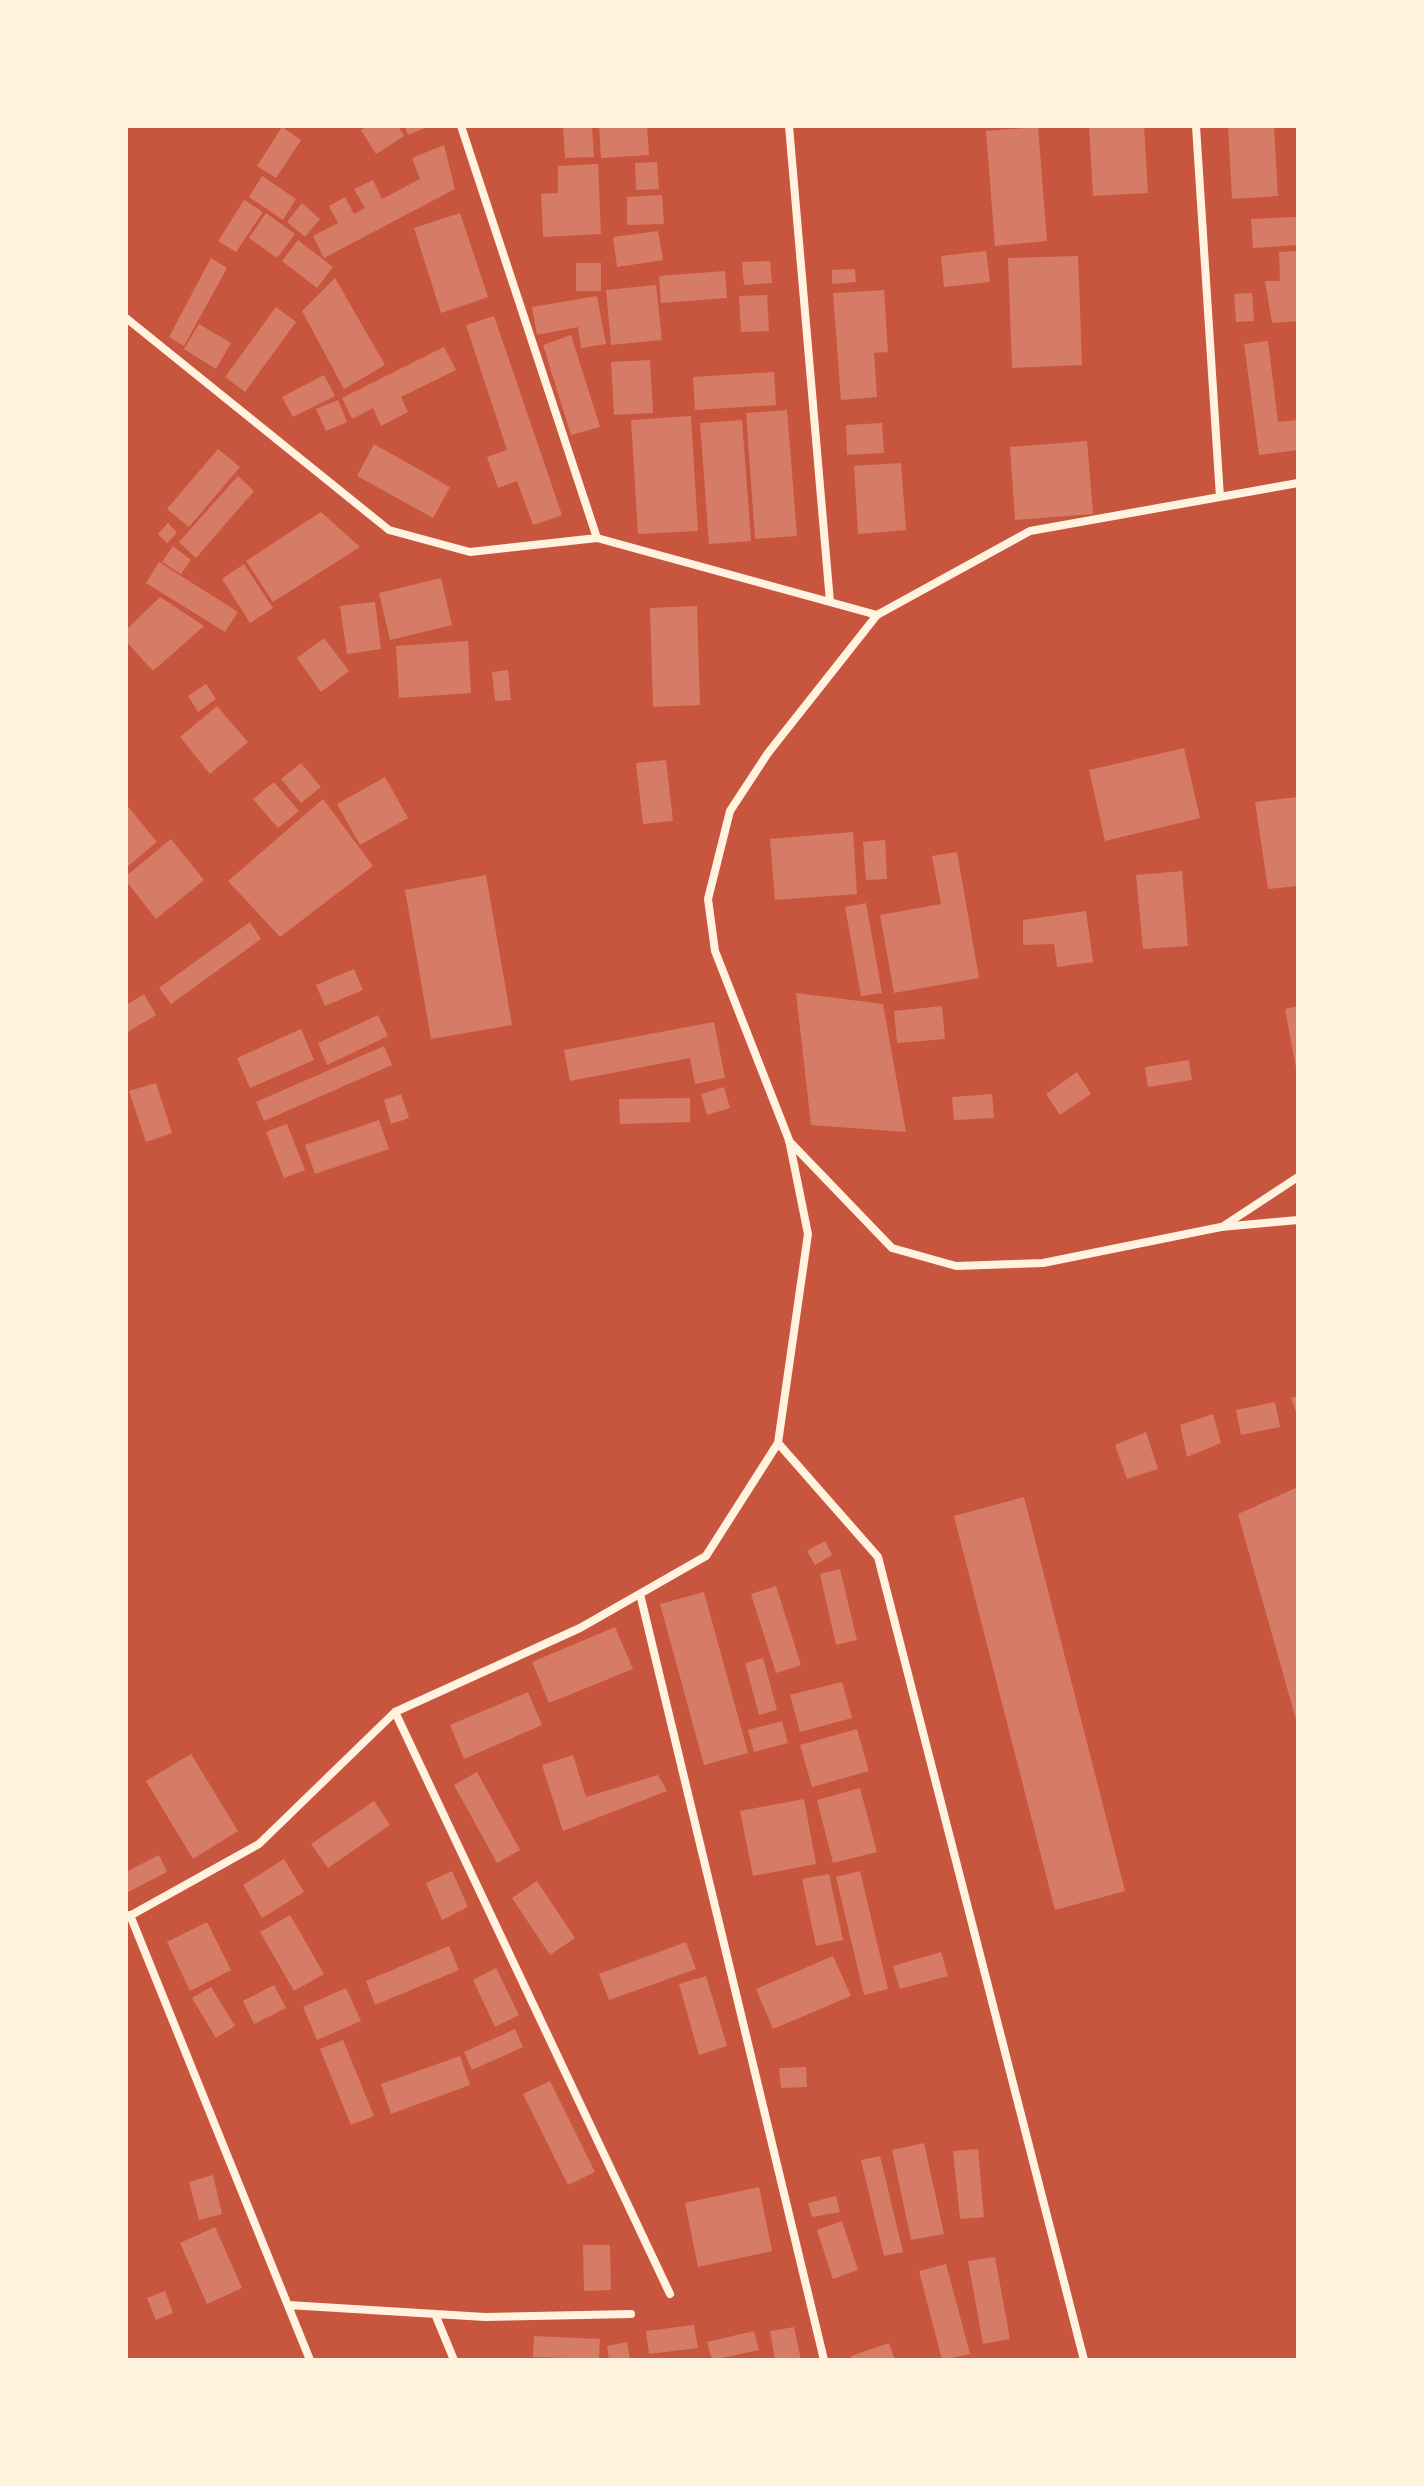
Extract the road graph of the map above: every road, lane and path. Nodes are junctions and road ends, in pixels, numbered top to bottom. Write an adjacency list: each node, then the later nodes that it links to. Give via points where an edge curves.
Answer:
1 (461, 126): 7 (street)
2 (789, 126): 8 (street)
3 (1196, 126): 6 (street)
4 (126, 318): 7 (street, via 389,530 470,552)
5 (1298, 483): 6 (street)
6 (1220, 497): 9 (street, via 1030,531)
7 (597, 538): 8 (street)
8 (830, 602): 9 (street)
9 (877, 615): 10 (street, via 768,753 730,811 708,899 715,951)
10 (789, 1140): 13 (street, via 892,1248 956,1266 1043,1263); 14 (street, via 808,1234)
11 (1298, 1177): 13 (street)
12 (1298, 1220): 13 (street)
13 (1221, 1227)
14 (778, 1443): 15 (street, via 706,1556); 25 (street, via 878,1557)
15 (640, 1594): 16 (street, via 580,1628); 24 (street)
16 (395, 1712): 17 (street, via 259,1844); 18 (street)
17 (128, 1916): 19 (street)
18 (670, 2294)
19 (288, 2305): 20 (street); 22 (street)
20 (435, 2314): 21 (street); 23 (street)
21 (631, 2314)
22 (310, 2360)
23 (454, 2360)
24 (824, 2360)
25 (1084, 2360)

